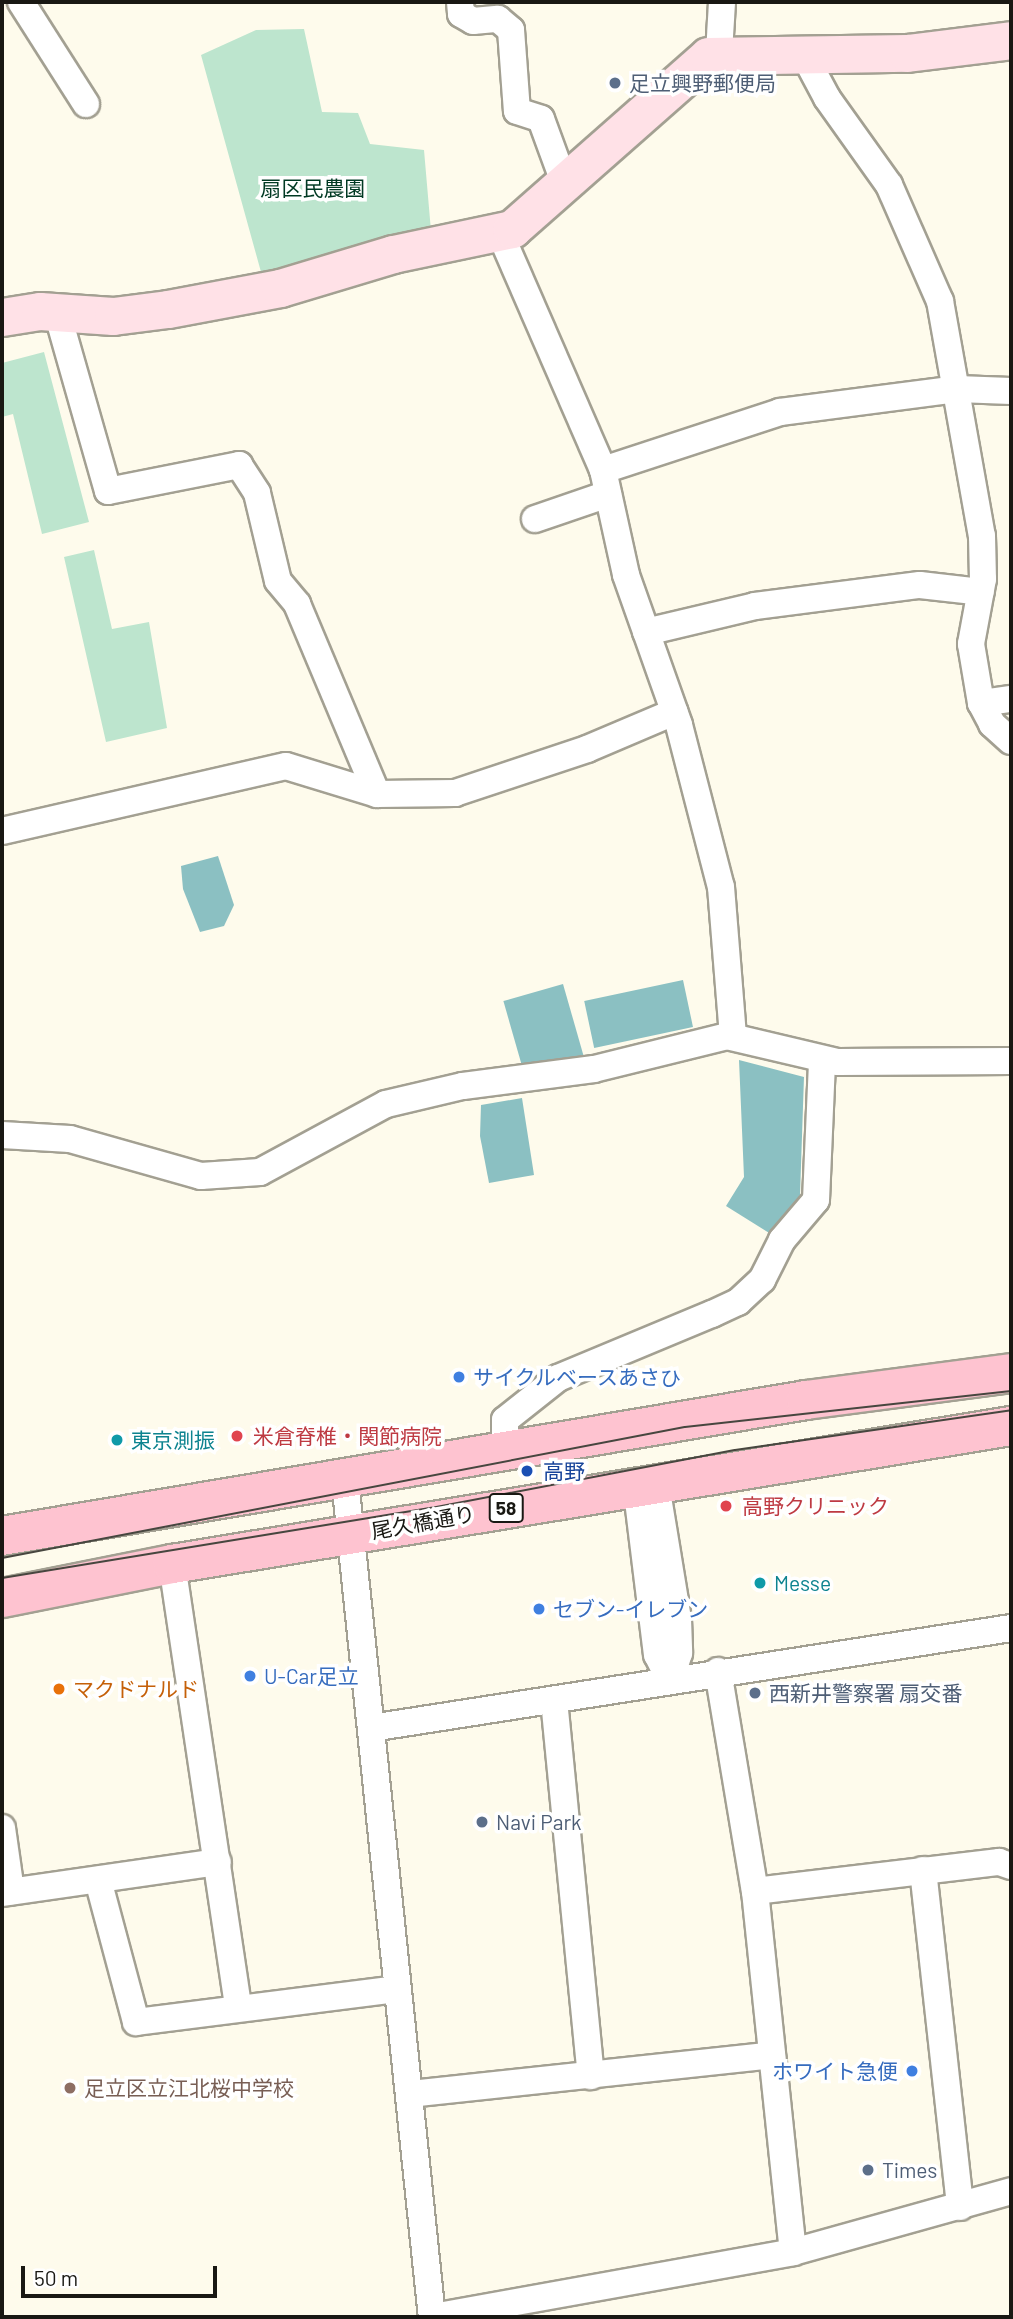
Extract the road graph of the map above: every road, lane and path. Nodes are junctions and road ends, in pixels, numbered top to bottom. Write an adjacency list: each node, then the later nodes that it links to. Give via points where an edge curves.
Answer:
1 (21, 2): 7 (street)
2 (460, 2): 8 (street, via 461,14 473,21 498,19 511,30 517,111 541,118)
3 (722, 2): 6 (street)
4 (1011, 40): 5 (street, via 906,53)
5 (803, 52): 6 (street); 12 (street, via 827,98 889,185 940,301)
6 (719, 53): 8 (street, via 687,73)
7 (86, 104)
8 (564, 181): 9 (street, via 519,225)
9 (500, 233): 10 (street, via 168,309 113,316); 14 (street)
10 (57, 312): 11 (street); 22 (street, via 108,491 239,465 257,493 278,581 297,604)
11 (2, 317)
12 (957, 388): 13 (street); 14 (street, via 780,412); 16 (street, via 982,536)
13 (1011, 391)
14 (606, 482): 15 (street); 17 (street)
15 (535, 519)
16 (981, 592): 17 (street, via 920,585 755,606); 19 (street, via 971,644)
17 (646, 632): 20 (street)
18 (1011, 699): 19 (street)
19 (981, 703): 21 (street, via 992,724)
20 (674, 712): 22 (street, via 587,749 455,793); 24 (street, via 721,887)
21 (1011, 741)
22 (377, 794): 23 (street, via 286,766)
23 (2, 831)
24 (733, 1036): 25 (street); 27 (street, via 594,1069 463,1086 386,1104 260,1172 201,1176 70,1139)
25 (822, 1060): 26 (street); 30 (street, via 816,1200 782,1240 762,1279 721,1310 558,1378 505,1420)
26 (1011, 1061)
27 (2, 1136)
28 (1011, 1373): 30 (main road, via 806,1400)
29 (1011, 1426): 32 (main road, 尾久橋通り / 58)
30 (505, 1450): 31 (main road)
31 (345, 1480): 33 (street); 34 (main road)
32 (646, 1484): 33 (main road, 尾久橋通り / 58); 39 (street, via 638,1501 666,1621 657,1655)
33 (351, 1534): 35 (main road, 尾久橋通り / 58); 41 (street)
34 (2, 1536)
35 (172, 1564): 36 (main road, 尾久橋通り / 58); 43 (street)
36 (2, 1598)
37 (1011, 1628): 38 (street)
38 (718, 1671): 39 (street); 47 (street)
39 (670, 1680): 40 (street)
40 (554, 1700): 41 (street); 52 (street)
41 (370, 1728): 49 (street)
42 (2, 1828): 48 (street)
43 (218, 1862): 46 (street); 50 (street)
44 (1011, 1866): 45 (street, via 999,1862)
45 (923, 1870): 47 (street); 55 (street)
46 (98, 1880): 48 (street); 50 (street, via 136,2022)
47 (755, 1891): 51 (street)
48 (6, 1892)
49 (397, 1989): 50 (street); 53 (street)
50 (238, 2008)
51 (772, 2055): 52 (street); 56 (street)
52 (592, 2076): 53 (street)
53 (410, 2094): 57 (street)
54 (1011, 2191): 55 (street)
55 (960, 2207): 56 (street)
56 (793, 2252): 57 (street)
57 (433, 2317)

